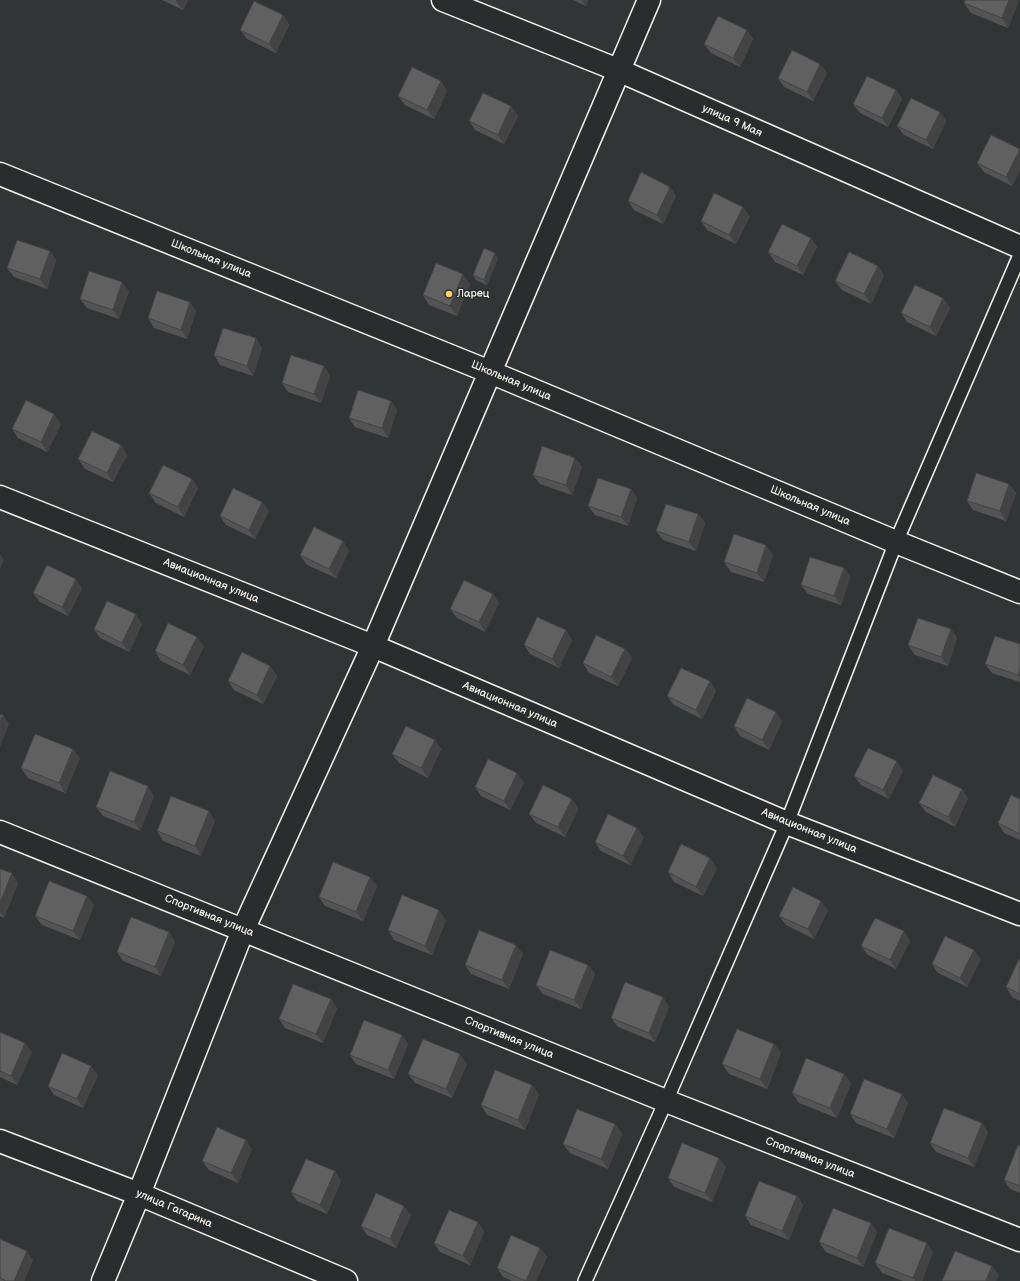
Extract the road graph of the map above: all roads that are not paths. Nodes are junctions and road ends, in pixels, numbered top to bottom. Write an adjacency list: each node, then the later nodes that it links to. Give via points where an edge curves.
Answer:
1 (443, 0): 3 (street, улица 9 Мая)
2 (648, 0): 3 (street)
3 (618, 70): 5 (street, улица 9 Мая); 7 (street)
4 (0, 174): 7 (street, Школьная улица)
5 (1020, 247)
6 (1020, 255): 9 (lane)
7 (490, 372): 9 (street, Школьная улица); 11 (street)
8 (0, 497): 11 (street, Авиационная улица)
9 (896, 542): 10 (street, Школьная улица); 12 (lane)
10 (1020, 592)
11 (373, 646): 12 (street, Авиационная улица); 15 (street)
12 (787, 824): 14 (street, Авиационная улица); 16 (lane)
13 (0, 832): 15 (street, Спортивная улица)
14 (1020, 914)
15 (243, 930): 16 (street, Спортивная улица); 18 (street)
16 (666, 1101): 19 (street, Спортивная улица); 22 (lane)
17 (0, 1141): 18 (street, улица Гагарина)
18 (139, 1194): 20 (street); 21 (street, улица Гагарина)
19 (1020, 1240)
20 (103, 1281)
21 (346, 1281)
22 (584, 1281)

